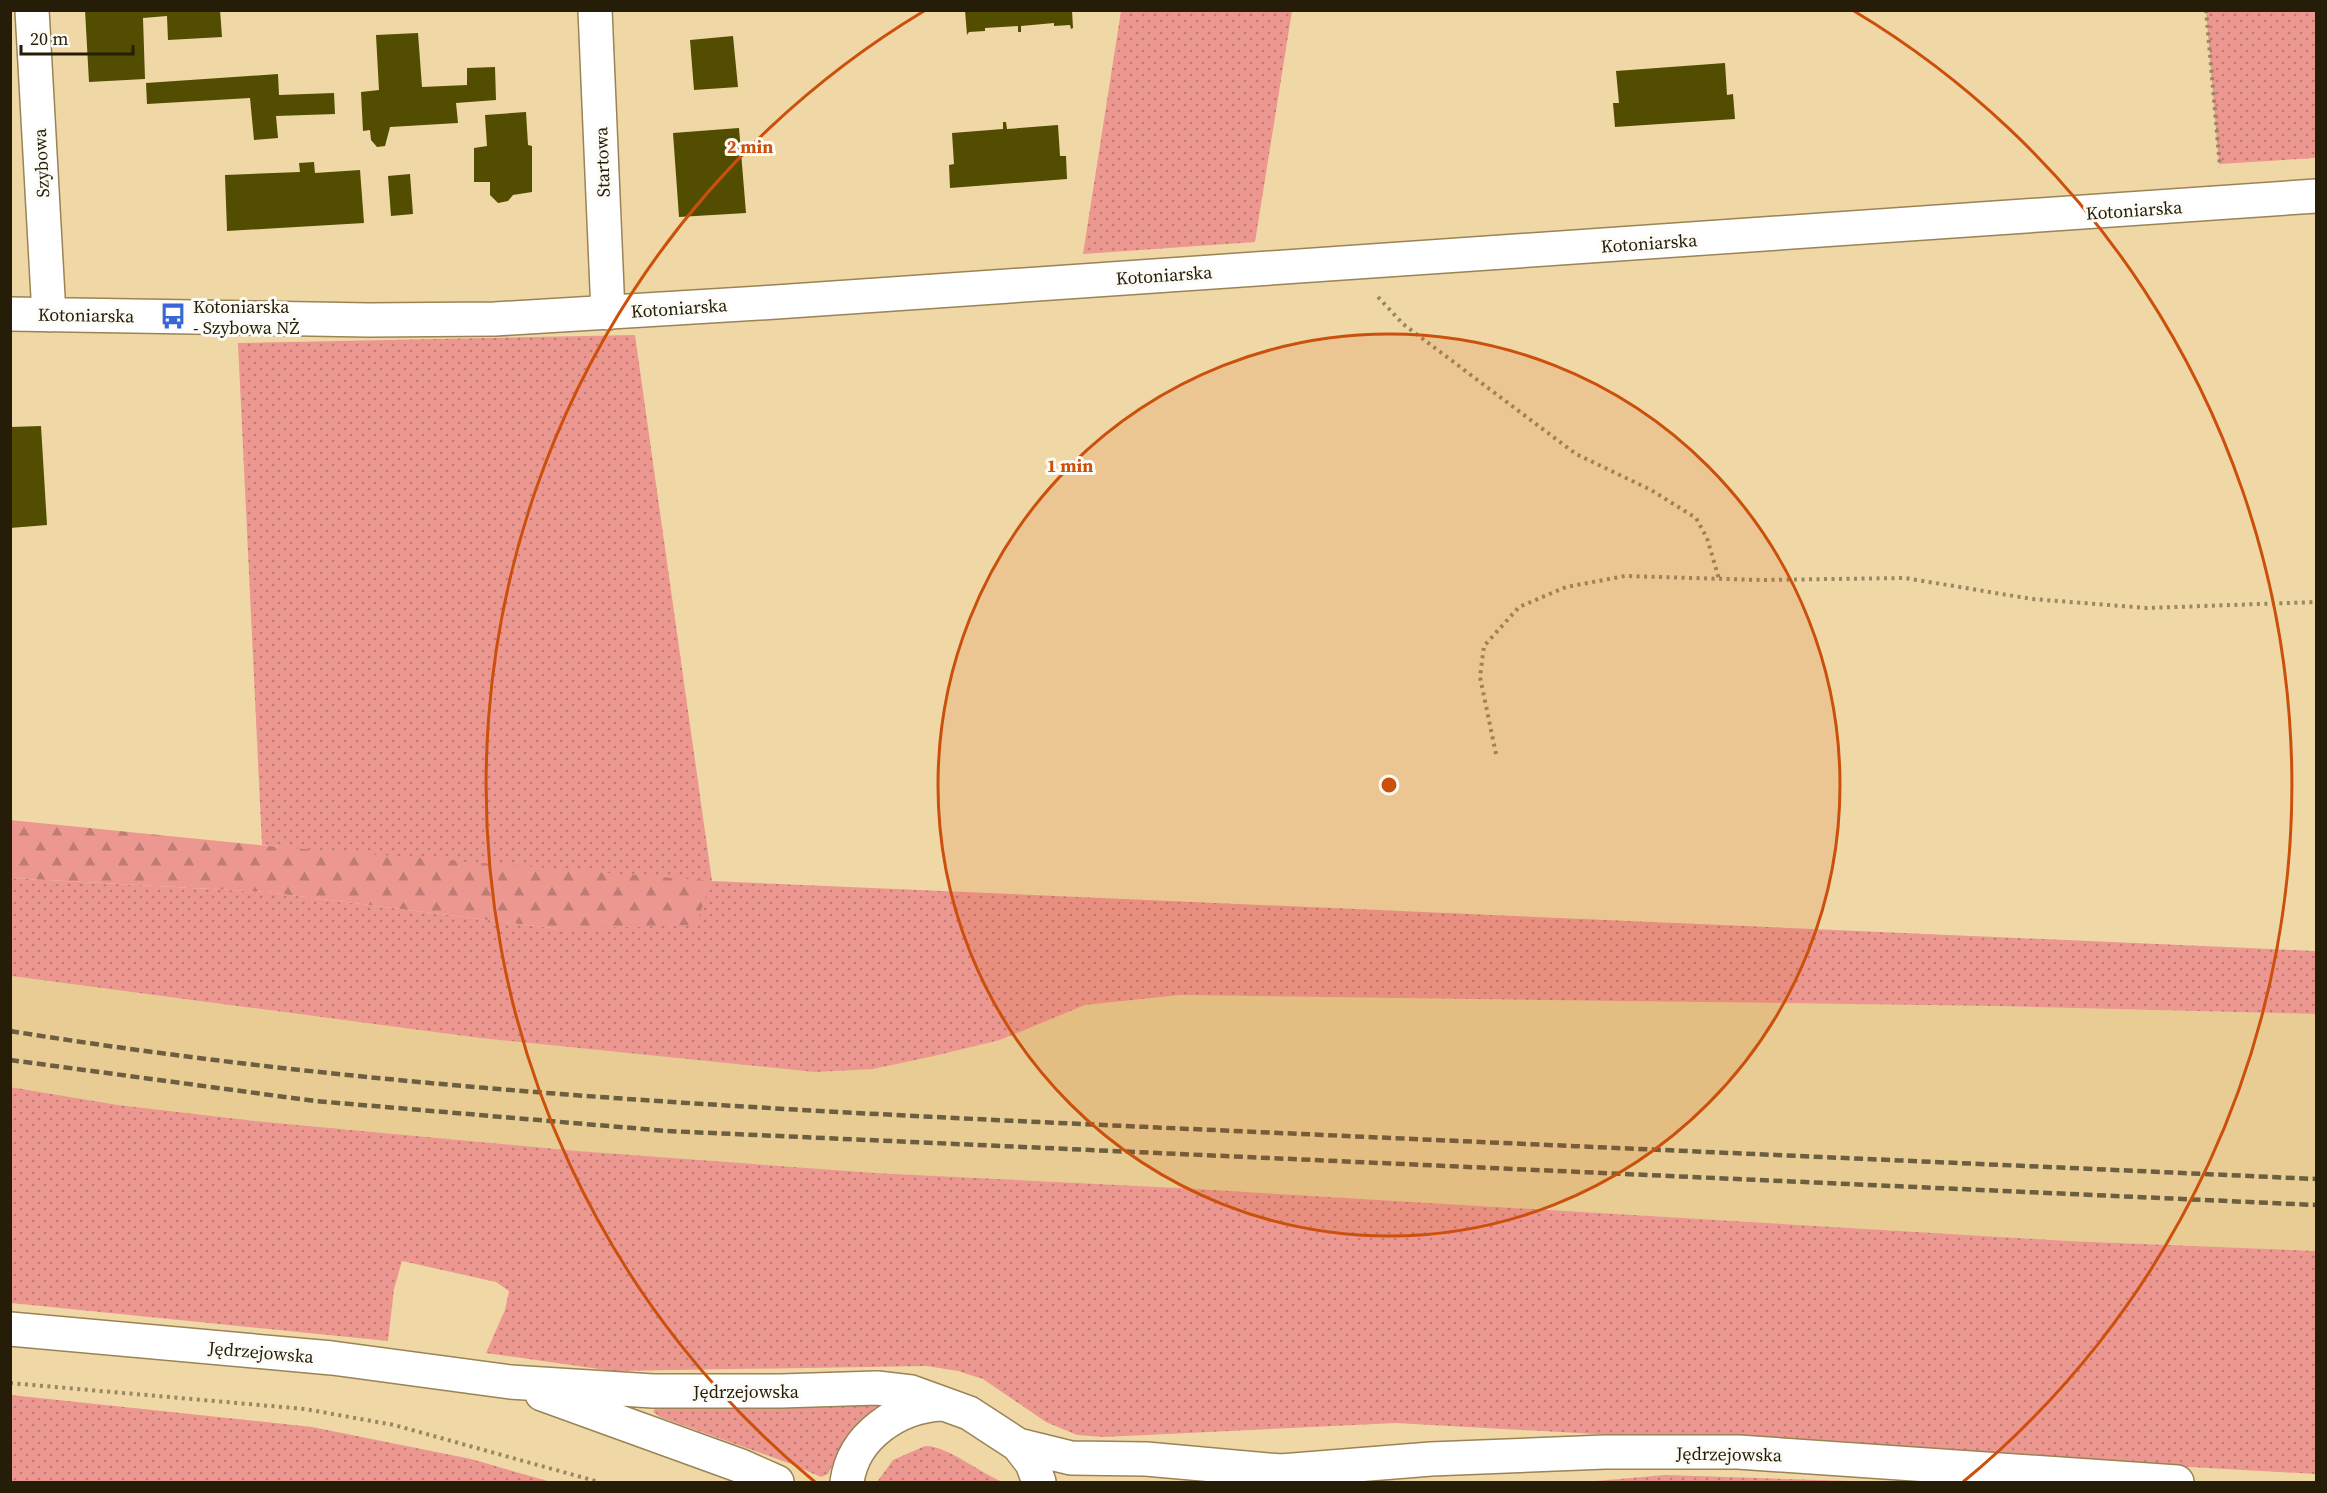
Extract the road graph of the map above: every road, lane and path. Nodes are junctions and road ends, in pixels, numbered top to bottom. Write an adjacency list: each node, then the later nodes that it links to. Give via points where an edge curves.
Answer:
1 (32, 10): 9 (street, Szybowa)
2 (595, 10): 7 (street, Startowa)
3 (2206, 10): 5 (path)
4 (2316, 196): 5 (street, Kotoniarska)
5 (2223, 204): 6 (street, Kotoniarska)
6 (1346, 263): 7 (street, Kotoniarska); 10 (path, via 1403,324 1576,454 1651,490 1696,518 1707,538)
7 (608, 313): 9 (street, Kotoniarska, via 369,320)
8 (10, 314): 9 (street, Kotoniarska)
9 (49, 315)
10 (1719, 579): 11 (path, via 1905,578 2032,599 2147,608); 12 (path, via 1625,576 1566,587 1519,607 1484,646 1480,677)
11 (2316, 602)
12 (1496, 754)
13 (10, 1329): 14 (street, Jędrzejowska, via 332,1358)
14 (510, 1382): 16 (street, Jędrzejowska, via 653,1391 877,1388 911,1392); 20 (street, Jędrzejowska)
15 (10, 1383): 19 (path, via 305,1409 394,1425)
16 (944, 1404): 17 (street, Jędrzejowska, via 969,1413); 21 (street, Jędrzejowska, via 910,1409 877,1429 854,1460)
17 (1018, 1445): 18 (street, Jędrzejowska, via 1071,1458 1146,1459); 22 (street, Jędrzejowska, via 1032,1463)
18 (1281, 1472): 23 (street, Jędrzejowska); 24 (street, Jędrzejowska, via 1431,1459 1605,1452 1738,1452)
19 (599, 1482)
20 (777, 1482)
21 (847, 1482)
22 (1039, 1482)
23 (1244, 1482)
24 (2177, 1482)

